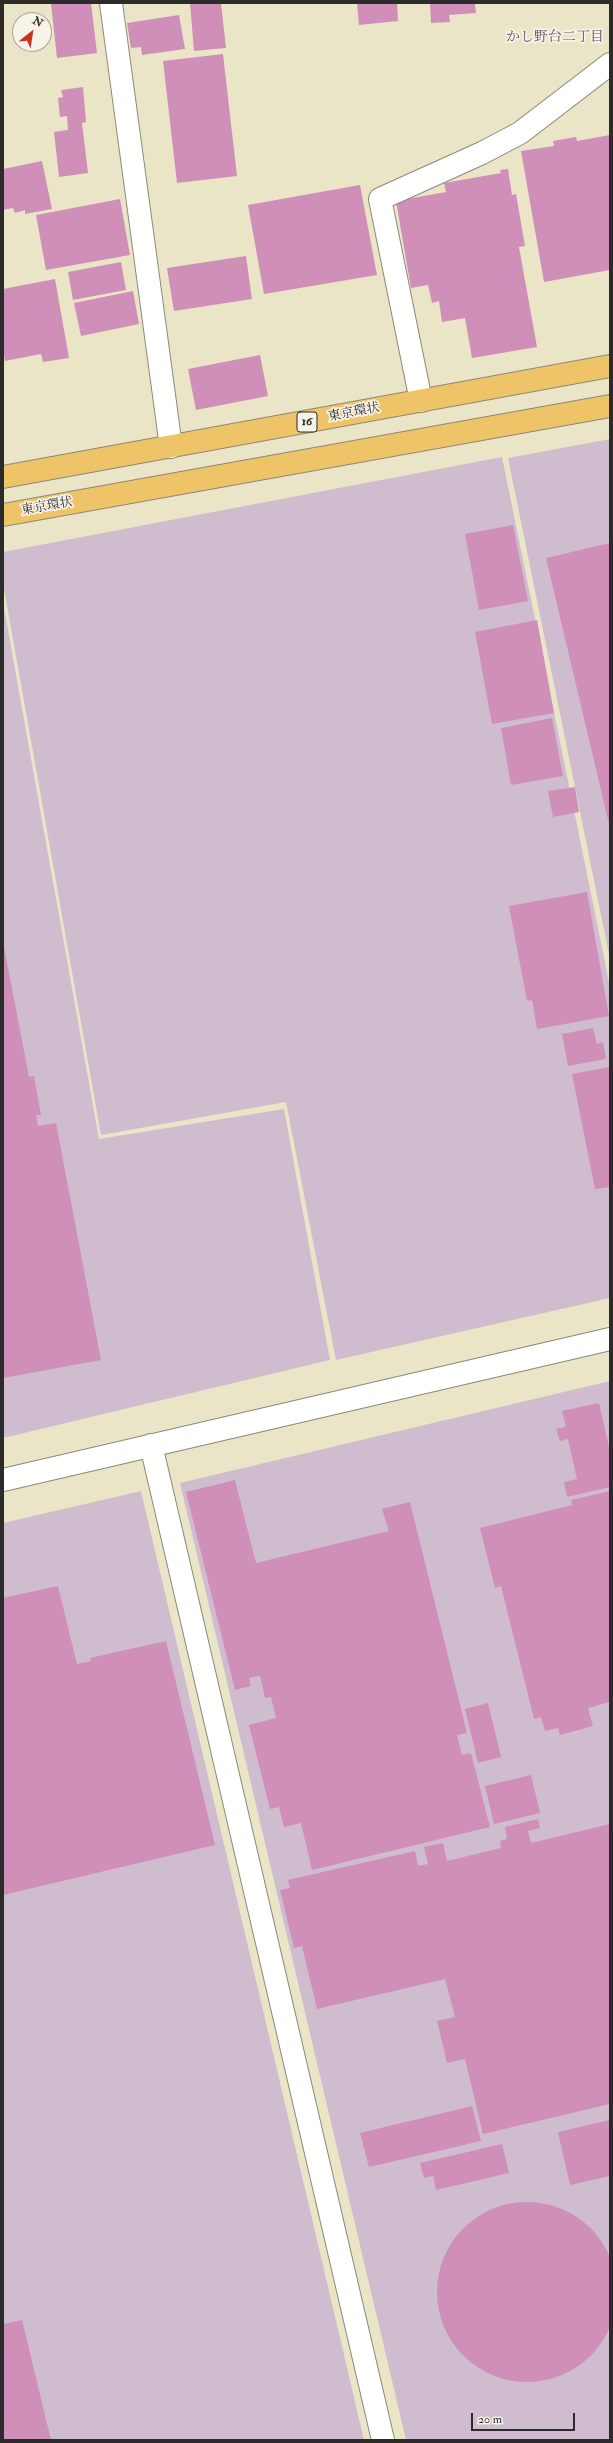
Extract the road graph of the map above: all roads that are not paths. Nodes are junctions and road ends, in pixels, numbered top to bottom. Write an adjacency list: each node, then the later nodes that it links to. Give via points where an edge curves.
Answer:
1 (111, 3): 6 (street)
2 (610, 64): 4 (street, via 520,133 380,199)
3 (610, 366): 4 (highway, 東京環状 / 16)
4 (421, 401): 6 (highway, 東京環状 / 16)
5 (610, 406): 8 (highway, 東京環状)
6 (172, 448): 7 (highway, 東京環状 / 16)
7 (3, 478)
8 (3, 515)
9 (610, 1339): 10 (street)
10 (151, 1445): 11 (street); 12 (street)
11 (3, 1480)
12 (383, 2440)

